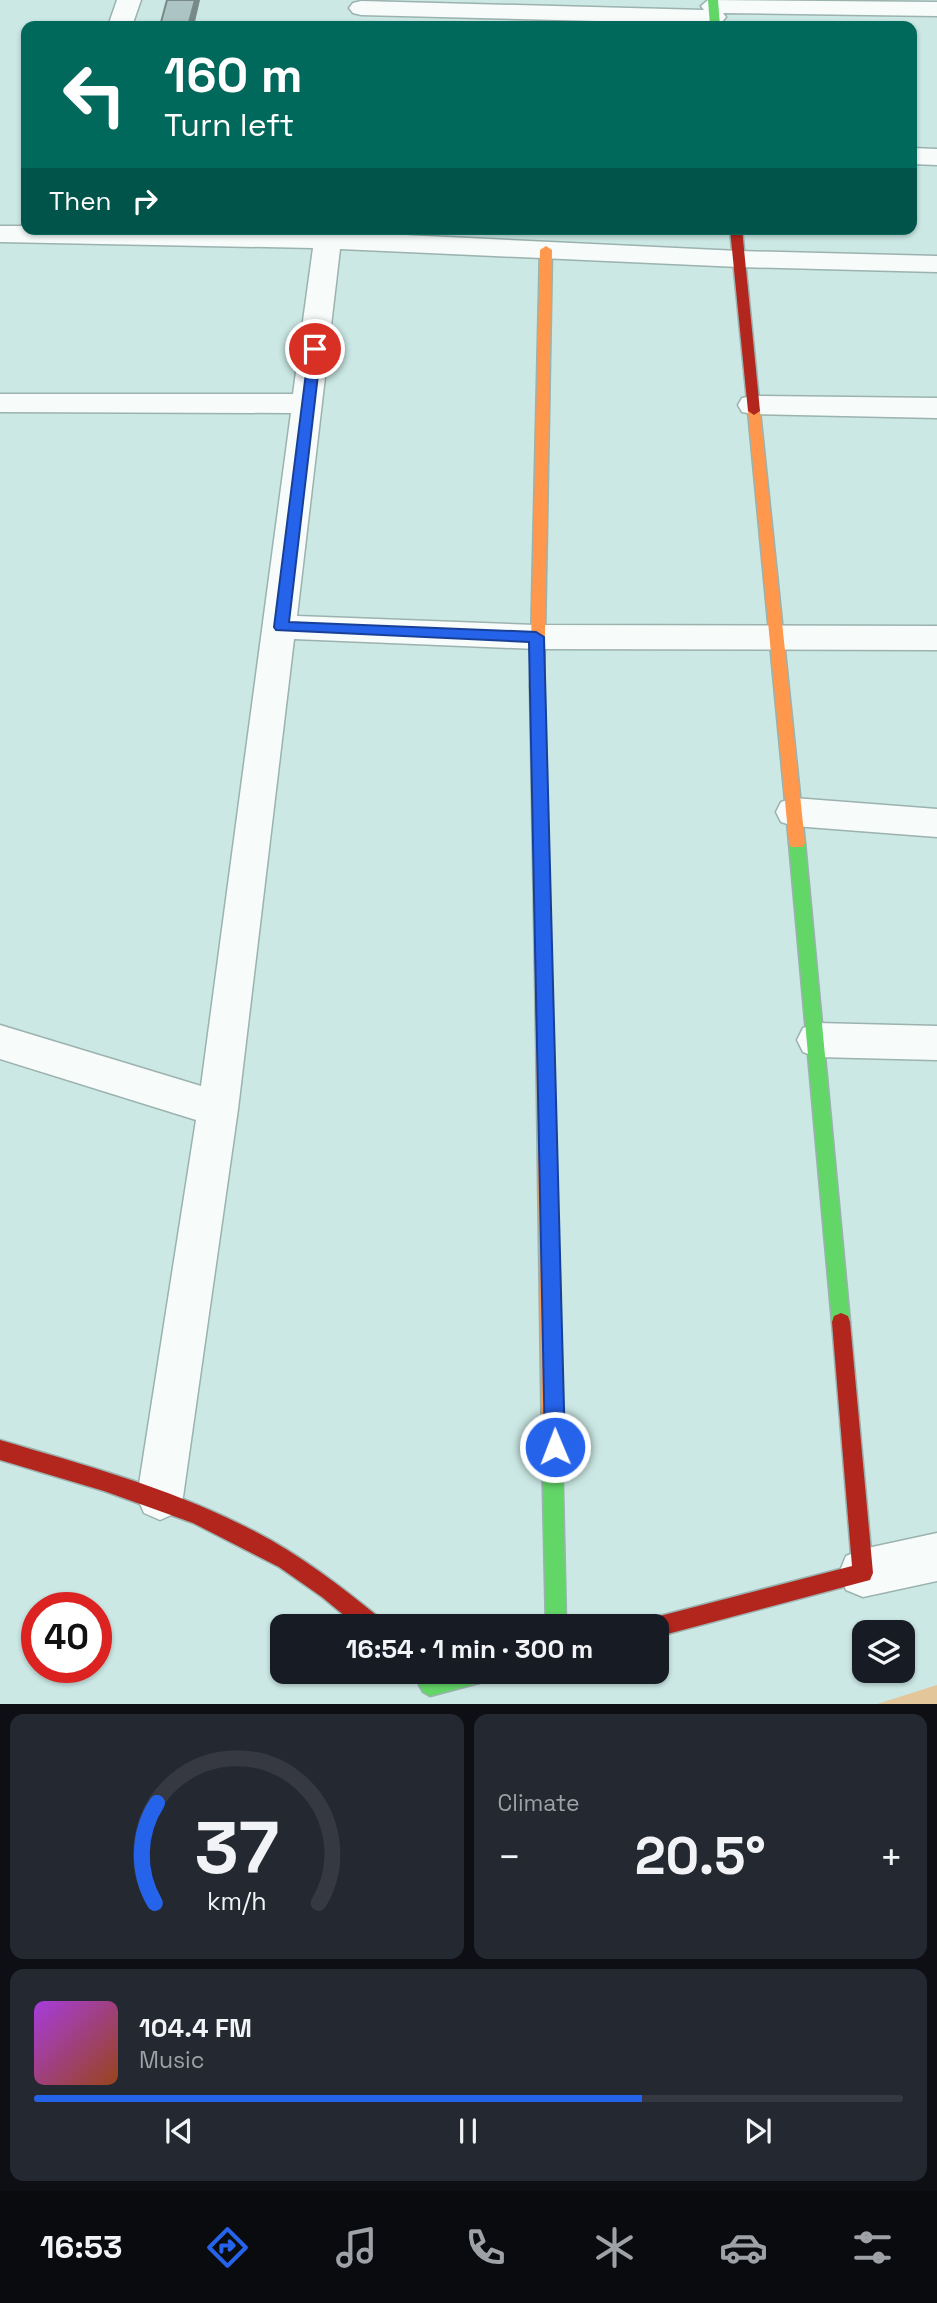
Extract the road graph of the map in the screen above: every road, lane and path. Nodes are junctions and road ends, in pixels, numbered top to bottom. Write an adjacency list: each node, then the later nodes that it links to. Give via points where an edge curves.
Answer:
1 (129, 0): 5 (street)
2 (937, 9): 4 (street)
3 (361, 11): 4 (street)
4 (714, 13)
5 (122, 21)
6 (917, 156): 7 (street)
7 (937, 157)
8 (39, 235): 12 (street)
9 (329, 235): 17 (street)
10 (343, 235): 13 (street)
11 (737, 235): 14 (street)
12 (2, 241)
13 (546, 250): 14 (street); 22 (street)
14 (739, 259): 15 (street); 18 (street)
15 (937, 264)
16 (0, 404): 17 (street)
17 (309, 404): 20 (street)
18 (753, 405): 19 (street); 21 (street)
19 (937, 408)
20 (281, 627): 22 (street); 29 (street)
21 (777, 636): 22 (street); 23 (street); 24 (street)
22 (536, 637): 35 (street)
23 (937, 638)
24 (794, 812): 25 (street); 26 (street)
25 (937, 822)
26 (817, 1040): 28 (street); 33 (street)
27 (0, 1042): 29 (street)
28 (937, 1044)
29 (218, 1109): 31 (street)
30 (0, 1450): 31 (street)
31 (160, 1497): 34 (street, via 272,1551 341,1595)
32 (937, 1557): 33 (street)
33 (863, 1573): 36 (street)
34 (361, 1614)
35 (556, 1614)
36 (669, 1624)
37 (434, 1684): 38 (street)
38 (430, 1685): 39 (street)
39 (442, 1704)

